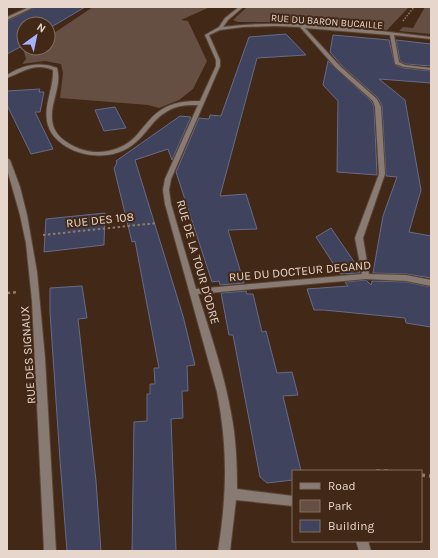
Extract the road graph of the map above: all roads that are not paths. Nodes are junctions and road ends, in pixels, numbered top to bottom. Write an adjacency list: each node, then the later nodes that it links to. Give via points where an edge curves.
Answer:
1 (32, 7): 3 (street)
2 (241, 7): 5 (street, RUE DE LA TOUR D'ODRE, via 226,19)
3 (7, 19)
4 (301, 26): 5 (street, RUE DU BARON BUCAILLE); 6 (street, RUE DU BARON BUCAILLE); 12 (street, via 338,67 375,100 378,107 382,174 359,243)
5 (222, 27): 10 (street, RUE DE LA TOUR D'ODRE, via 213,29 207,35 218,63)
6 (392, 34): 7 (street, RUE DU BARON BUCAILLE); 8 (street, via 397,63)
7 (431, 38)
8 (431, 69)
9 (7, 77): 10 (street, via 34,65 48,66 55,70 50,126 65,143 90,154 112,152 127,146 158,114 168,108 184,103)
10 (201, 103): 14 (street, RUE DE LA TOUR D'ODRE, via 166,186 168,204)
11 (7, 160): 17 (street, RUE DES SIGNAUX, via 28,237 39,334)
12 (366, 276): 13 (street, RUE DU DOCTEUR DEGAND, via 406,278); 14 (street, RUE DU DOCTEUR DEGAND)
13 (431, 283)
14 (194, 292): 15 (street, RUE DE LA TOUR D'ODRE, via 227,413 233,470)
15 (232, 494): 16 (street); 18 (street, RUE DE LA TOUR D'ODRE)
16 (292, 501)
17 (50, 551)
18 (224, 551)

